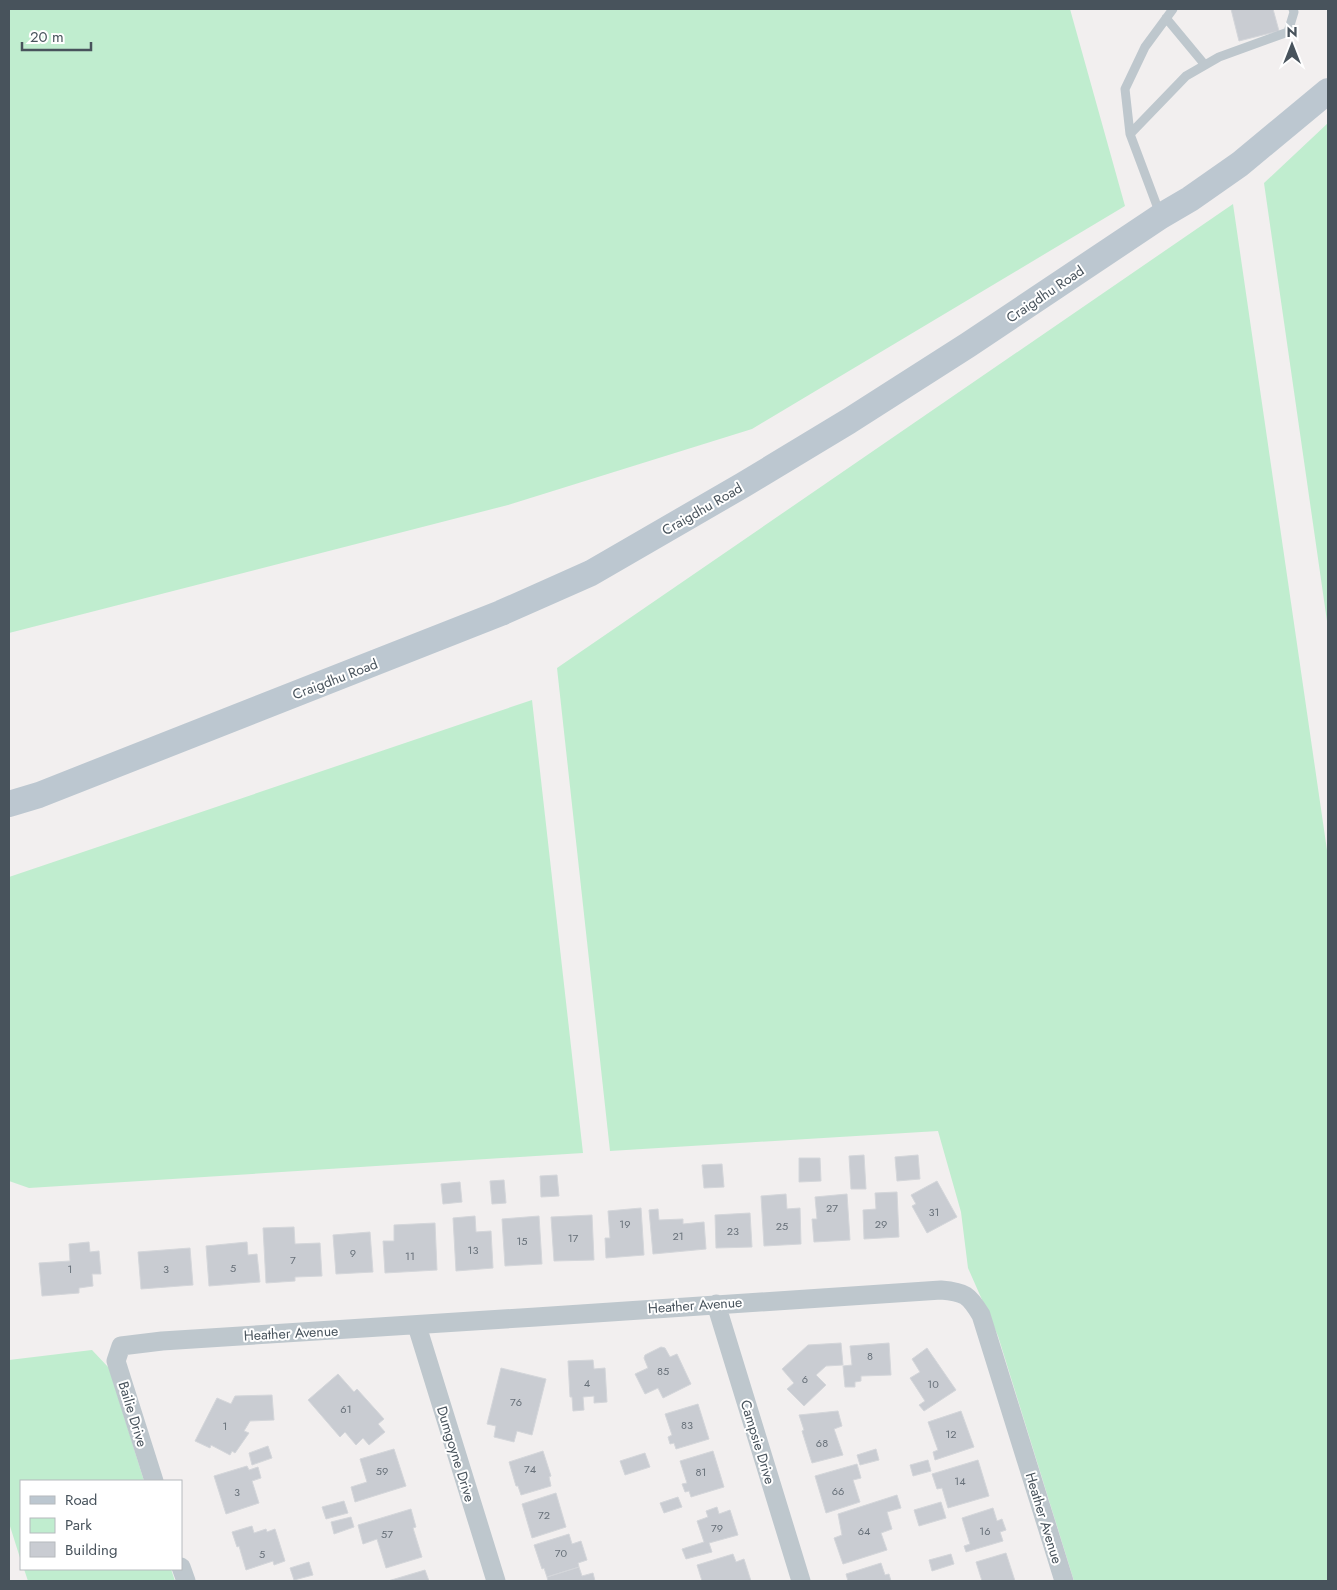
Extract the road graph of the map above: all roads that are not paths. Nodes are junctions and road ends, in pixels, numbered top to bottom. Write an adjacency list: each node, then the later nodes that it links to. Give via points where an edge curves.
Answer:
1 (1173, 9): 3 (lane)
2 (1293, 9): 4 (lane, via 1288,32)
3 (1166, 18): 4 (lane); 6 (lane, via 1145,47 1125,89)
4 (1205, 65): 6 (lane, via 1186,76)
5 (1328, 91): 7 (main road, Craigdhu Road, via 1240,164)
6 (1130, 134): 7 (lane)
7 (1161, 216): 8 (main road, Craigdhu Road, via 857,416 591,573 501,613)
8 (9, 804)
9 (716, 1304): 10 (street, Heather Avenue); 14 (street, Campsie Drive); 15 (street, Heather Avenue, via 941,1290 958,1291 971,1299 982,1316)
10 (417, 1326): 11 (street, Heather Avenue); 13 (street, Dumgoyne Drive)
11 (121, 1346): 12 (street, Bailie Drive, via 116,1361)
12 (154, 1480)
13 (496, 1581)
14 (801, 1581)
15 (1064, 1581)

